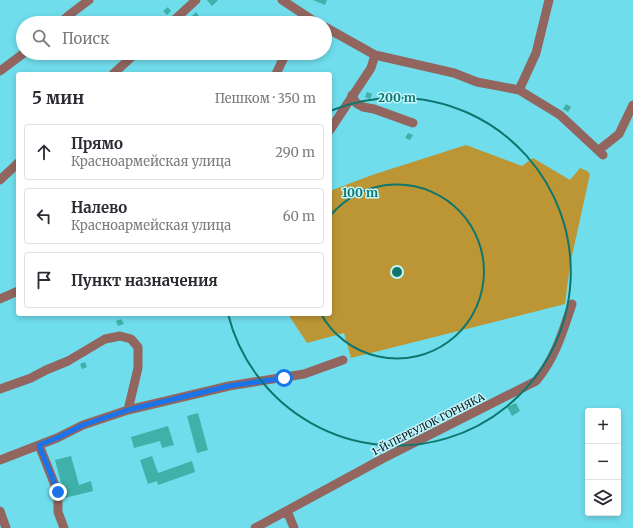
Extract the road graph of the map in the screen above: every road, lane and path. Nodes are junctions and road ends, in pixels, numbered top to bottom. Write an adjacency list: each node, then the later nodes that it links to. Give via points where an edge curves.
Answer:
1 (89, 0): 5 (street)
2 (196, 0): 6 (street)
3 (282, 0): 7 (street)
4 (549, 0): 16 (street, via 536,53)
5 (69, 16)
6 (179, 16)
7 (299, 16)
8 (332, 31): 9 (street)
9 (375, 55): 16 (street, via 454,72 477,82); 17 (street, via 371,68)
10 (16, 59): 13 (street)
11 (128, 60): 14 (street)
12 (283, 60): 15 (street)
13 (0, 71)
14 (115, 72)
15 (277, 72)
16 (519, 90): 18 (street, via 560,115 601,152 619,134)
17 (352, 95): 19 (street, via 356,103 363,107); 20 (street)
18 (633, 105)
19 (413, 124)
20 (332, 127)
21 (16, 165): 22 (street)
22 (0, 180)
23 (16, 292): 24 (street)
24 (0, 299)
25 (572, 304): 32 (street, 1-Й ПЕРЕУЛОК ГОРНЯКА, via 553,356 536,381 382,459)
26 (343, 360): 28 (street, via 304,374 229,386)
27 (0, 389): 28 (street, via 68,361 105,339 120,336 131,339 138,347 138,368)
28 (128, 410): 29 (street, via 83,425)
29 (39, 445): 30 (street); 34 (street, via 58,492 58,512)
30 (0, 460)
31 (0, 511): 33 (street)
32 (287, 511): 35 (street, 1-Й ПЕРЕУЛОК ГОРНЯКА); 36 (street)
33 (6, 528)
34 (64, 528)
35 (255, 528)
36 (294, 528)

